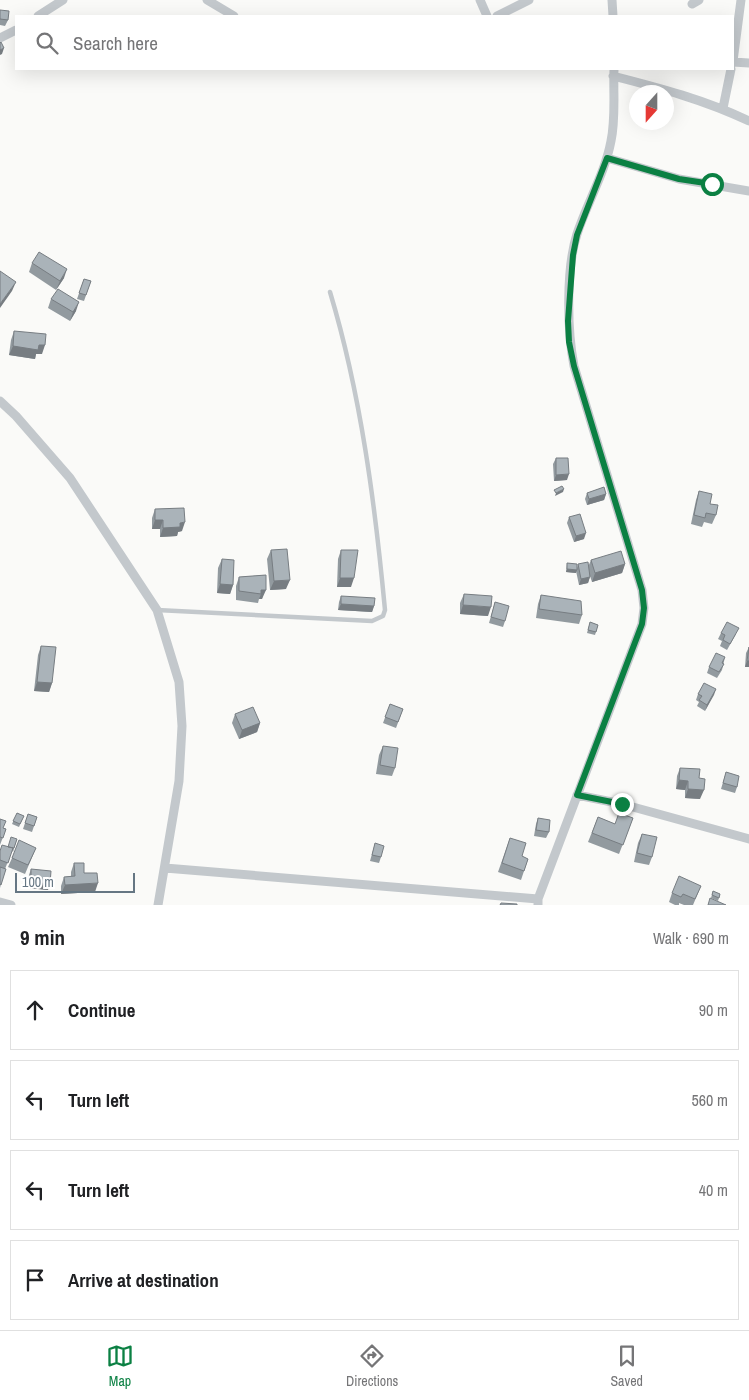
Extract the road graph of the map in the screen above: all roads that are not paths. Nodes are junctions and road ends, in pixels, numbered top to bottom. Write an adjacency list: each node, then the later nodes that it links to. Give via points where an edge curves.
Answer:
1 (63, 0): 7 (street)
2 (207, 0): 8 (street)
3 (480, 0): 9 (street)
4 (529, 0): 10 (street)
5 (612, 0): 11 (street)
6 (741, 0): 14 (street)
7 (40, 15)
8 (232, 15)
9 (487, 15)
10 (499, 15)
11 (613, 15)
12 (15, 30): 13 (street)
13 (0, 38)
14 (734, 54)
15 (734, 62): 16 (street)
16 (749, 63)
17 (731, 70): 19 (street)
18 (614, 73): 19 (street); 21 (street, via 612,140)
19 (723, 108): 20 (street)
20 (749, 120)
21 (607, 158): 22 (street, via 679,179); 26 (street, via 577,235 568,321 569,342 642,590 644,608 642,624)
22 (749, 191)
23 (330, 292): 25 (lane, via 373,495 383,616 372,621)
24 (0, 402): 25 (street, via 70,478)
25 (157, 610): 28 (street, via 179,682 182,726 179,781)
26 (577, 795): 27 (street); 30 (street)
27 (749, 839)
28 (165, 868): 30 (street); 32 (street)
29 (0, 902): 31 (street)
30 (538, 902)
31 (10, 905)
32 (158, 905)

